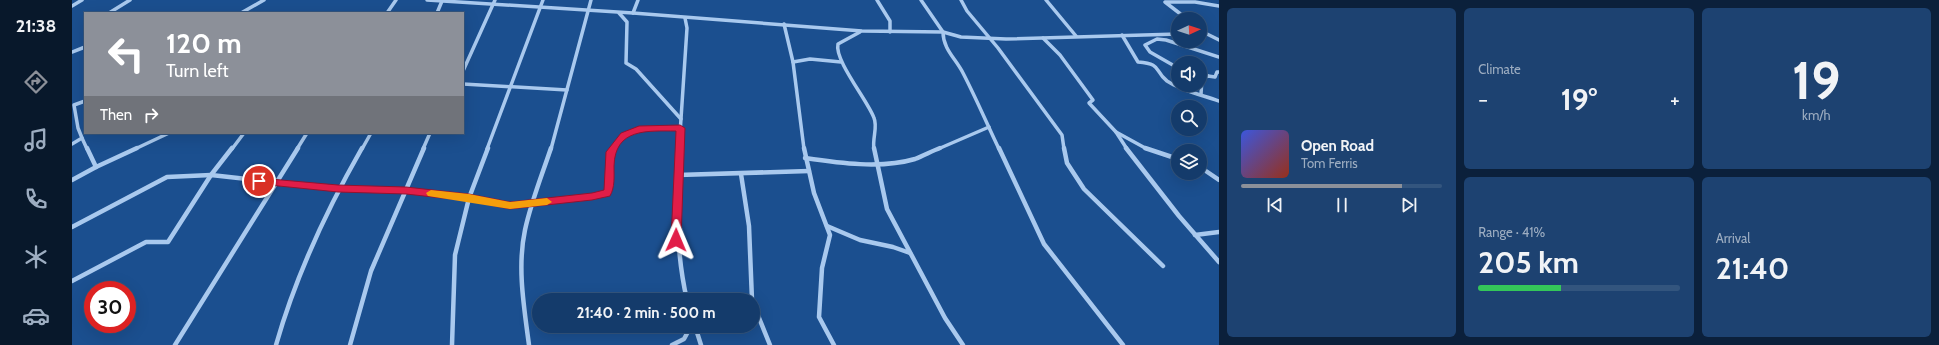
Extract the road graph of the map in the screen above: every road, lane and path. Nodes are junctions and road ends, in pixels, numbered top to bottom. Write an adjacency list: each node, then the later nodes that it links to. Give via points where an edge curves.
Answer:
1 (82, 0): 18 (street)
2 (130, 0): 22 (street)
3 (264, 0): 23 (street)
4 (396, 0): 24 (street)
5 (427, 0): 14 (street)
6 (495, 0): 17 (street)
7 (543, 0): 20 (street)
8 (591, 0): 21 (street)
9 (638, 0): 28 (street)
10 (877, 0): 32 (street, via 890,21)
11 (921, 0): 33 (street)
12 (961, 0): 39 (street)
13 (1046, 0): 38 (street)
14 (442, 1): 15 (street); 25 (street)
15 (450, 1): 17 (street)
16 (1164, 1): 19 (street); 26 (street)
17 (492, 4): 20 (street); 49 (street)
18 (72, 6)
19 (1219, 6)
20 (539, 8): 21 (street); 54 (street)
21 (587, 11): 27 (street); 55 (street)
22 (111, 12)
23 (243, 12)
24 (388, 12)
25 (437, 12)
26 (1178, 12)
27 (618, 13): 28 (street); 59 (street, via 627,22 626,63 636,69)
28 (633, 13): 29 (street)
29 (684, 18): 30 (street); 59 (street, via 687,28)
30 (784, 24): 31 (street); 46 (street)
31 (862, 31): 32 (street); 47 (street, via 838,44)
32 (890, 32): 33 (street)
33 (943, 32): 39 (street, via 961,37); 60 (street, via 948,51 962,72)
34 (1148, 34): 35 (street); 37 (street); 41 (street)
35 (1171, 34)
36 (1207, 34): 42 (street)
37 (1122, 35): 38 (street); 56 (street, via 1138,62 1150,63 1158,68 1166,80 1185,90)
38 (1076, 36): 40 (street)
39 (988, 38): 40 (street); 92 (street, via 1062,135 1067,163 1084,188)
40 (1043, 38): 62 (street, via 1060,55 1093,100 1089,103)
41 (1157, 38): 45 (street); 48 (street, via 1146,45 1150,52)
42 (1219, 40)
43 (84, 47): 44 (street)
44 (72, 52)
45 (1219, 57)
46 (792, 62): 47 (street); 71 (street)
47 (841, 62): 72 (street, via 853,78 875,119 873,145)
48 (1171, 65)
49 (464, 69)
50 (1219, 70): 52 (street)
51 (1208, 76): 52 (street); 56 (street, via 1202,79)
52 (1217, 78)
53 (464, 84): 54 (street)
54 (511, 86): 55 (street); 84 (street)
55 (568, 90): 85 (street)
56 (1201, 94): 58 (street)
57 (84, 101): 68 (street, via 74,105)
58 (1219, 101)
59 (681, 119): 61 (street)
60 (989, 127): 72 (street, via 914,159); 109 (street, via 1044,244)
61 (680, 128): 78 (street); 85 (street, via 639,128 624,135 610,152 607,194)
62 (1116, 132): 70 (street, via 1148,149); 89 (street, via 1116,136 1153,185)
63 (167, 134): 73 (street)
64 (243, 134): 77 (street)
65 (306, 134): 81 (street)
66 (370, 134): 82 (street)
67 (430, 134): 83 (street)
68 (82, 138): 69 (street); 73 (street)
69 (72, 144)
70 (1171, 157)
71 (806, 158): 72 (street, via 850,164); 74 (street)
72 (877, 164): 90 (street, via 887,209)
73 (96, 167): 79 (street)
74 (809, 171): 76 (street); 87 (street, via 814,193)
75 (1207, 172): 80 (street)
76 (741, 174): 78 (street); 95 (street, via 749,226)
77 (211, 175): 81 (street); 86 (street, via 167,177); 93 (street, via 168,242 146,242)
78 (678, 175): 94 (street, via 676,240)
79 (72, 180)
80 (1219, 180)
81 (274, 183): 82 (street); 99 (street)
82 (338, 189): 83 (street); 100 (street, via 295,285)
83 (406, 190): 84 (street); 101 (street, via 371,271)
84 (469, 198): 85 (street, via 510,206); 102 (street, via 455,255)
85 (535, 203): 103 (street, via 526,230 521,266)
86 (72, 226)
87 (827, 226): 90 (street, via 860,240); 107 (street, via 830,236 822,268 819,317)
88 (1219, 232): 89 (street)
89 (1194, 235): 91 (street)
90 (910, 253): 108 (street, via 945,318)
91 (1219, 262)
92 (1162, 266)
93 (72, 281)
94 (685, 293)
95 (751, 293)
96 (760, 320): 106 (street)
97 (687, 333): 104 (street, via 684,339)
98 (697, 333): 105 (street)
99 (175, 345)
100 (276, 345)
101 (350, 345)
102 (452, 345)
103 (529, 345)
104 (672, 345)
105 (701, 345)
106 (770, 345)
107 (834, 345)
108 (963, 345)
109 (1123, 345)

